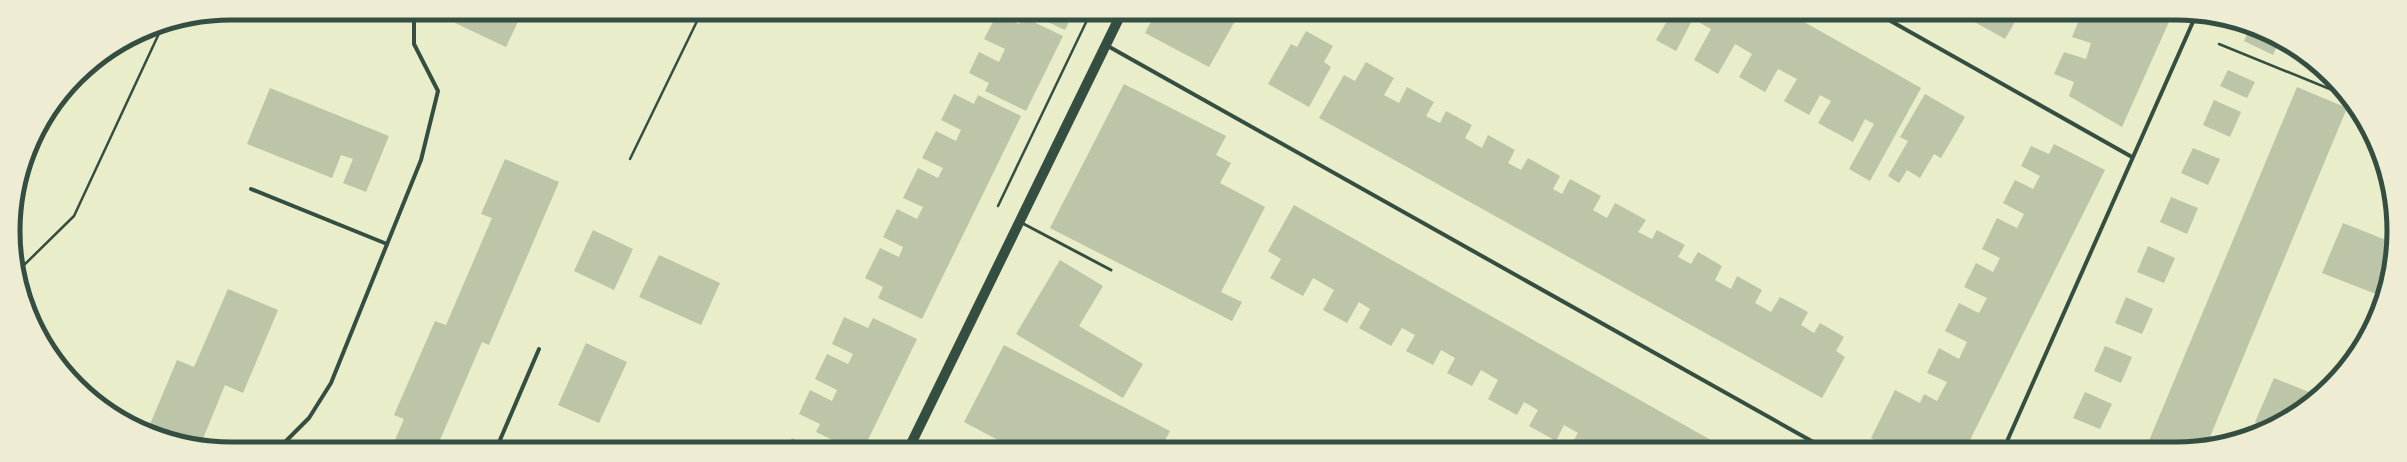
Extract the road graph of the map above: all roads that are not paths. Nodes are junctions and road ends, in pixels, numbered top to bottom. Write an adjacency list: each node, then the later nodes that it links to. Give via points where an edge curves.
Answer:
1 (414, 20): 9 (street, via 414,44 438,91 421,160)
2 (1118, 20): 5 (main road)
3 (1891, 20): 6 (street)
4 (2194, 21): 6 (street)
5 (1106, 45): 8 (main road); 15 (street)
6 (2132, 157): 16 (street)
7 (251, 189): 9 (street)
8 (1020, 222): 10 (lane); 14 (main road)
9 (387, 244): 12 (street, via 331,383 310,418)
10 (1111, 270)
11 (539, 348): 13 (street)
12 (285, 442)
13 (499, 442)
14 (911, 442)
15 (1813, 442)
16 (2007, 442)

